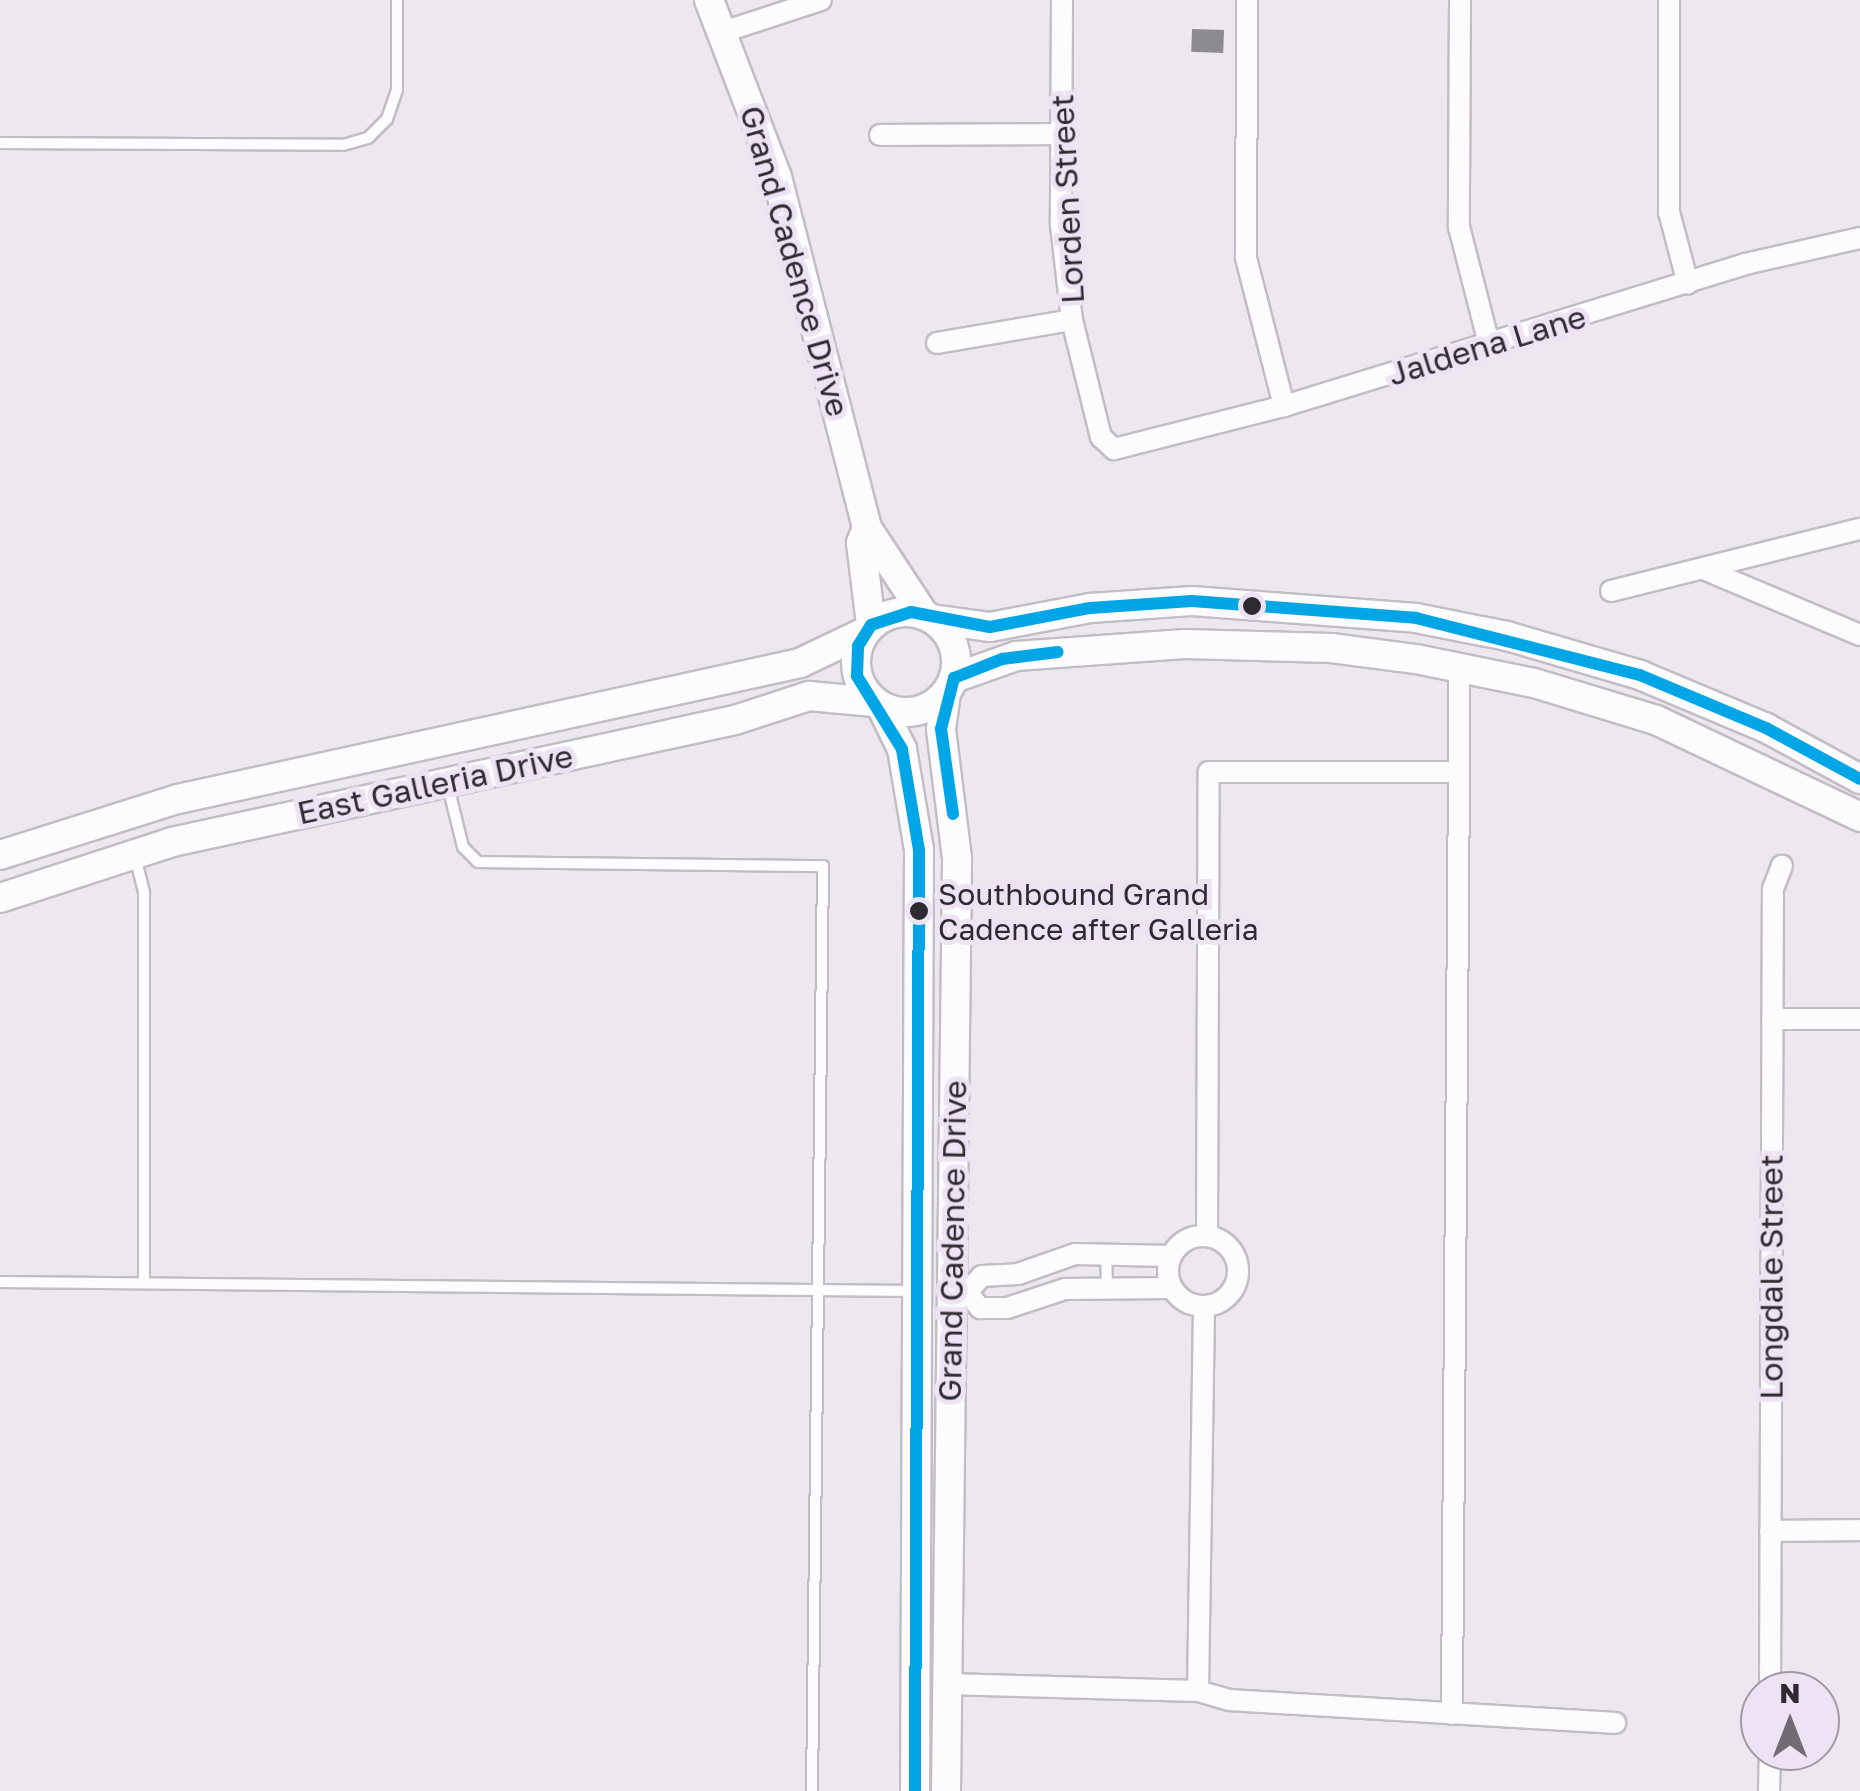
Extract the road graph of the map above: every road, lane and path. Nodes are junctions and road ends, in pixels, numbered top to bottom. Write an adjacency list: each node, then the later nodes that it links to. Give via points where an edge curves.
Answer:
1 (397, 0): 11 (lane, via 397,90 387,118 368,138 343,146)
2 (709, 0): 8 (main road, Grand Cadence Drive)
3 (820, 0): 8 (street)
4 (1062, 0): 9 (street, Lorden Street)
5 (1247, 0): 17 (street, via 1246,258)
6 (1460, 0): 16 (street, via 1459,227)
7 (1669, 0): 13 (street, via 1669,212)
8 (723, 32): 19 (main road, Grand Cadence Drive, via 795,238)
9 (1061, 134): 10 (street); 14 (street, Lorden Street, via 1061,225)
10 (880, 136)
11 (0, 144)
12 (1860, 238): 13 (street, Jaldena Lane)
13 (1688, 284): 16 (street, Jaldena Lane)
14 (1072, 320): 15 (street); 18 (street, Lorden Street, via 1101,437)
15 (937, 344)
16 (1489, 344): 17 (street, Jaldena Lane)
17 (1284, 406): 18 (street, Jaldena Lane)
18 (1114, 449)
19 (867, 528): 23 (main road, Grand Cadence Drive); 24 (main road, Grand Cadence Drive, via 860,542)
20 (1860, 529): 21 (street)
21 (1703, 569): 22 (street); 25 (street)
22 (1611, 591)
23 (929, 618): 24 (main road, via 897,613); 27 (main road, via 953,645); 30 (main road, via 990,627 1090,608 1192,601 1431,621 1544,645 1656,681 1766,728)
24 (868, 629): 28 (main road, via 855,661); 34 (main road, East Galleria Drive, via 800,663 192,795)
25 (1860, 635)
26 (1459, 666): 27 (main road, via 1331,648 1213,643 1016,656); 29 (street); 32 (main road, via 1656,720)
27 (950, 685): 28 (main road, via 909,712); 48 (main road, Grand Cadence Drive, via 941,729 957,858)
28 (878, 704): 31 (main road, East Galleria Drive, via 809,696 735,720); 47 (main road, Grand Cadence Drive, via 902,749 919,850)
29 (1459, 772): 39 (street, via 1209,772); 55 (street)
30 (1860, 779)
31 (447, 781): 33 (main road, East Galleria Drive); 46 (lane, via 464,847 478,862 823,866)
32 (1860, 817)
33 (134, 852): 36 (main road, East Galleria Drive); 43 (lane, via 144,893)
34 (0, 855)
35 (1782, 866): 38 (street, Longdale Street, via 1773,888)
36 (0, 898)
37 (1860, 1019): 38 (street)
38 (1772, 1020): 51 (street, Longdale Street)
39 (1207, 1236): 41 (street, via 1186,1240); 49 (street, via 1229,1247 1238,1269 1232,1292)
40 (1106, 1254): 41 (street); 44 (lane); 48 (street, via 1074,1254 1018,1274 982,1276)
41 (1171, 1256): 45 (street)
42 (0, 1282): 43 (lane)
43 (144, 1283): 46 (lane)
44 (1106, 1286): 45 (street); 48 (street, via 1066,1288 1007,1308 980,1308)
45 (1172, 1288): 49 (street)
46 (818, 1290): 47 (lane); 57 (lane)
47 (922, 1291): 48 (main road); 58 (main road, Grand Cadence Drive)
48 (959, 1292): 53 (main road, Grand Cadence Drive)
49 (1204, 1306): 54 (street)
50 (1860, 1530): 51 (street)
51 (1770, 1531): 52 (street, Longdale Street)
52 (1770, 1671)
53 (947, 1684): 54 (street); 59 (main road, Grand Cadence Drive)
54 (1198, 1690): 55 (street, via 1230,1700)
55 (1452, 1714): 56 (street)
56 (1615, 1723)
57 (812, 1791)
58 (916, 1791)
59 (946, 1791)

